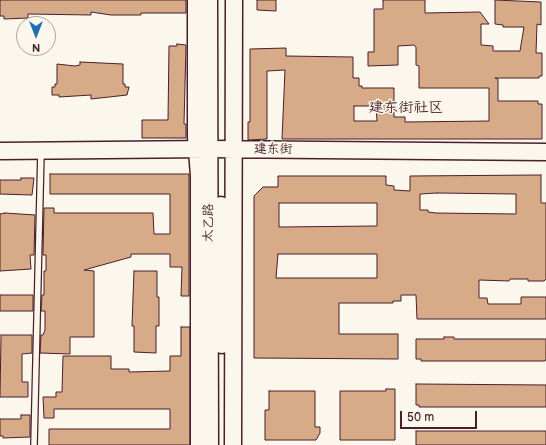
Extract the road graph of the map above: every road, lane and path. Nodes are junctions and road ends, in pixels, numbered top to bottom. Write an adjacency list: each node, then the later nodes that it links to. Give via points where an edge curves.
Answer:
1 (196, 0): 5 (main road)
2 (208, 0): 5 (main road, 太乙路)
3 (220, 0): 5 (main road, 太乙路)
4 (234, 0): 5 (main road)
5 (215, 149): 7 (main road, 建东街); 8 (main road, 建东街); 10 (main road, via 199,176); 11 (main road, 太乙路); 12 (main road, 太乙路); 13 (main road)
6 (0, 151): 7 (main road, 建东街)
7 (41, 151): 9 (lane)
8 (546, 152)
9 (34, 445)
10 (199, 445)
11 (210, 445)
12 (221, 445)
13 (233, 445)

